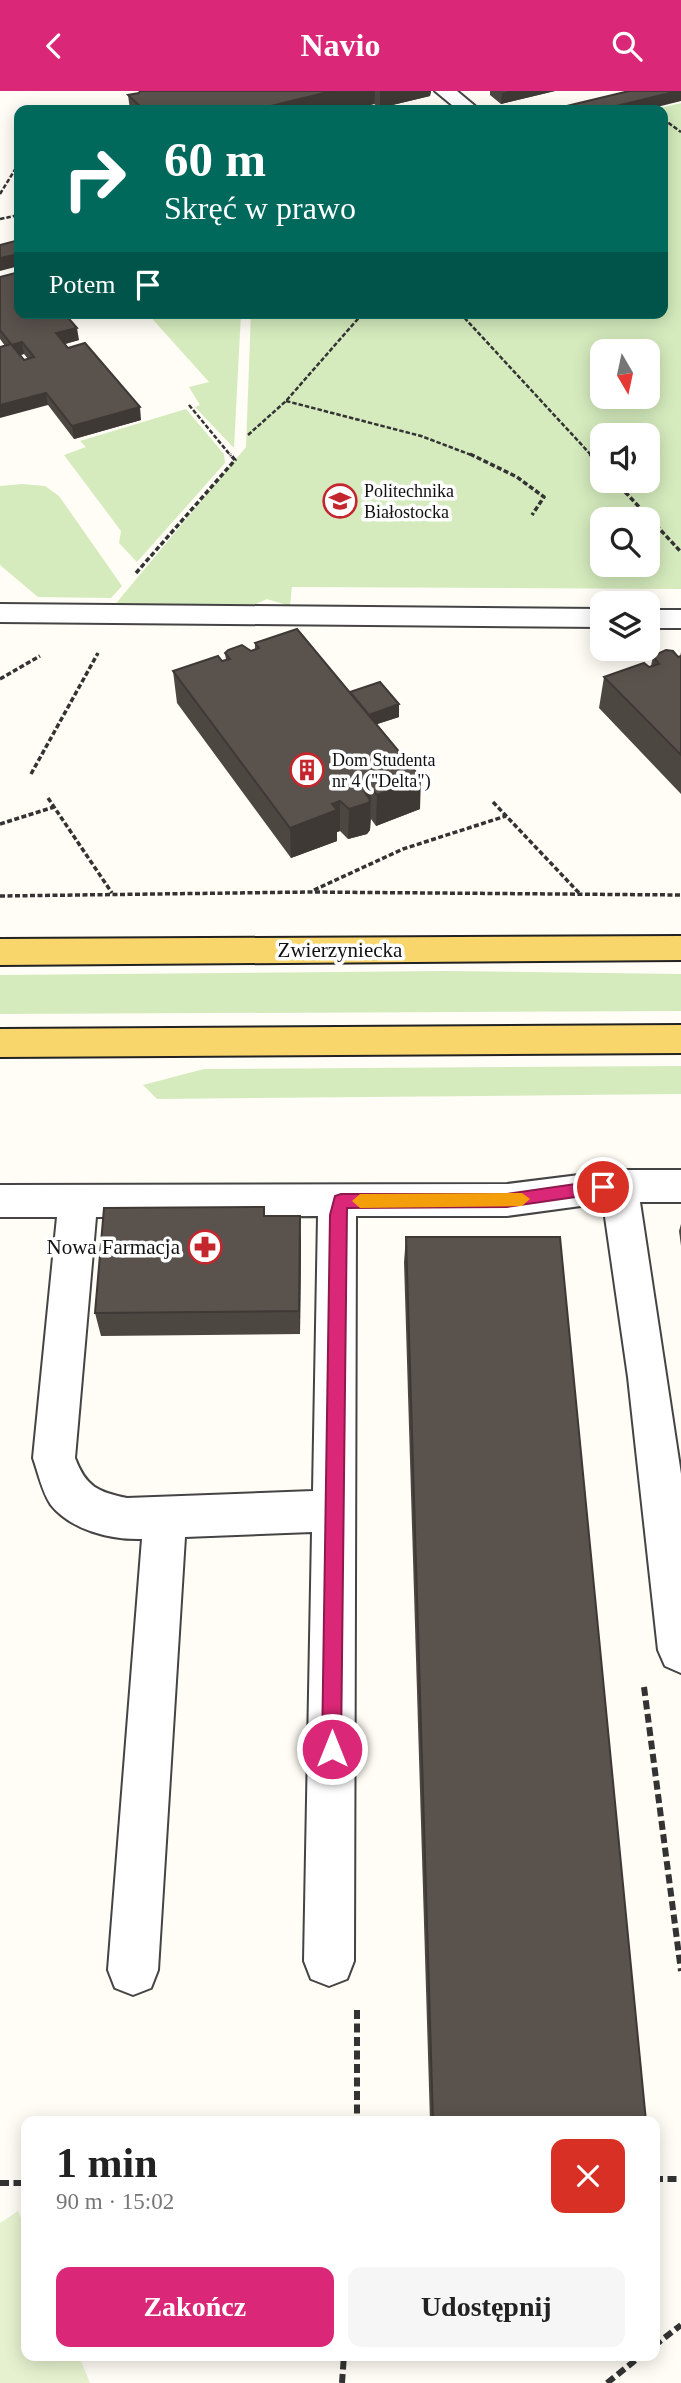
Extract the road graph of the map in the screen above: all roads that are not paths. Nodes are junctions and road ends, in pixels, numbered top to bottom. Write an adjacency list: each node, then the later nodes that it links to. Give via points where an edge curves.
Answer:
1 (445, 91): 2 (street)
2 (465, 105)
3 (0, 613): 4 (street)
4 (590, 618)
5 (660, 619): 6 (street)
6 (681, 619)
7 (681, 948): 8 (main road, Zwierzyniecka)
8 (0, 953)
9 (681, 1039): 10 (main road)
10 (0, 1042)
11 (619, 1185): 12 (street); 15 (street, via 507,1201); 16 (street)
12 (681, 1186)
13 (0, 1201): 14 (street)
14 (78, 1201): 15 (street); 18 (street, via 54,1458 66,1490 89,1510 127,1519)
15 (341, 1201): 17 (street, via 337,1215)
16 (665, 1377): 19 (street)
17 (334, 1511): 18 (street); 20 (street)
18 (165, 1517): 21 (street)
19 (681, 1650)
20 (330, 1961)
21 (133, 1970)

